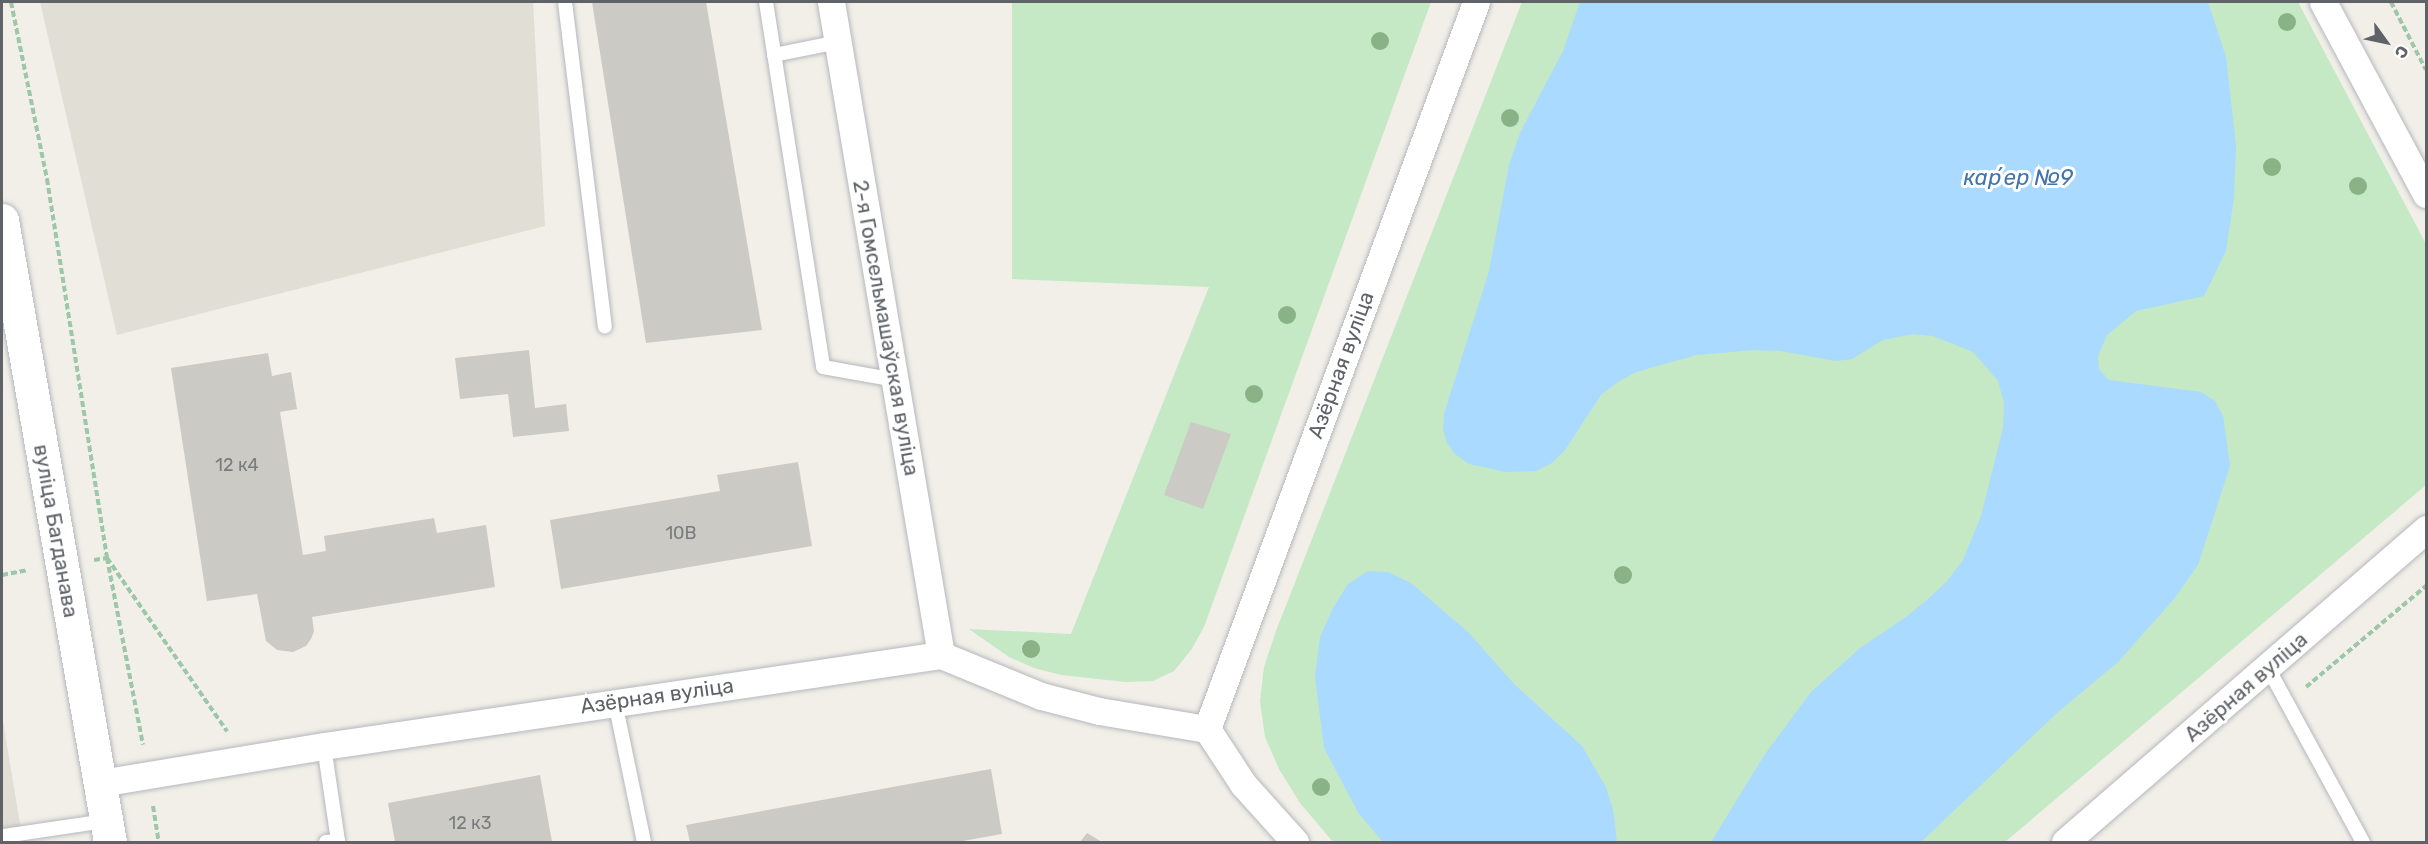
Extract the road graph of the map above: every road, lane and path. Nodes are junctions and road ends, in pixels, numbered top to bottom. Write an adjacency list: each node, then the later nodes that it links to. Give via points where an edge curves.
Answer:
1 (11, 2): 16 (path, via 47,179)
2 (566, 2): 13 (lane)
3 (766, 2): 9 (lane)
4 (831, 2): 8 (street, 2-я Гомсельмашаўская вуліца)
5 (1476, 2): 22 (street, Азёрная вуліца)
6 (2323, 2): 11 (street)
7 (2391, 2): 10 (path)
8 (837, 42): 9 (lane); 14 (street, 2-я Гомсельмашаўская вуліца)
9 (774, 55): 14 (lane, via 823,367)
10 (2427, 70)
11 (2427, 194)
12 (2, 220): 26 (street, вуліца Багданава)
13 (605, 327)
14 (895, 380): 18 (street, 2-я Гомсельмашаўская вуліца)
15 (2427, 529): 19 (street, Азёрная вуліца)
16 (107, 558): 24 (path); 25 (path)
17 (2427, 586): 21 (path)
18 (941, 655): 20 (street, Азёрная вуліца); 22 (street, via 1041,696 1099,711)
19 (2268, 668): 21 (lane); 32 (street, Азёрная вуліца)
20 (615, 702): 23 (street, Азёрная вуліца); 30 (lane)
21 (2287, 703): 33 (lane)
22 (1207, 729): 31 (street, via 1243,784)
23 (324, 746): 24 (street, Азёрная вуліца); 29 (lane, via 338,841)
24 (246, 758): 25 (street, Азёрная вуліца)
25 (149, 773): 26 (street, Азёрная вуліца)
26 (100, 783): 27 (street, вуліца Багданава)
27 (108, 832): 28 (lane)
28 (4, 836)
29 (326, 843)
30 (644, 843)
31 (1295, 843)
32 (2064, 843)
33 (2363, 843)

